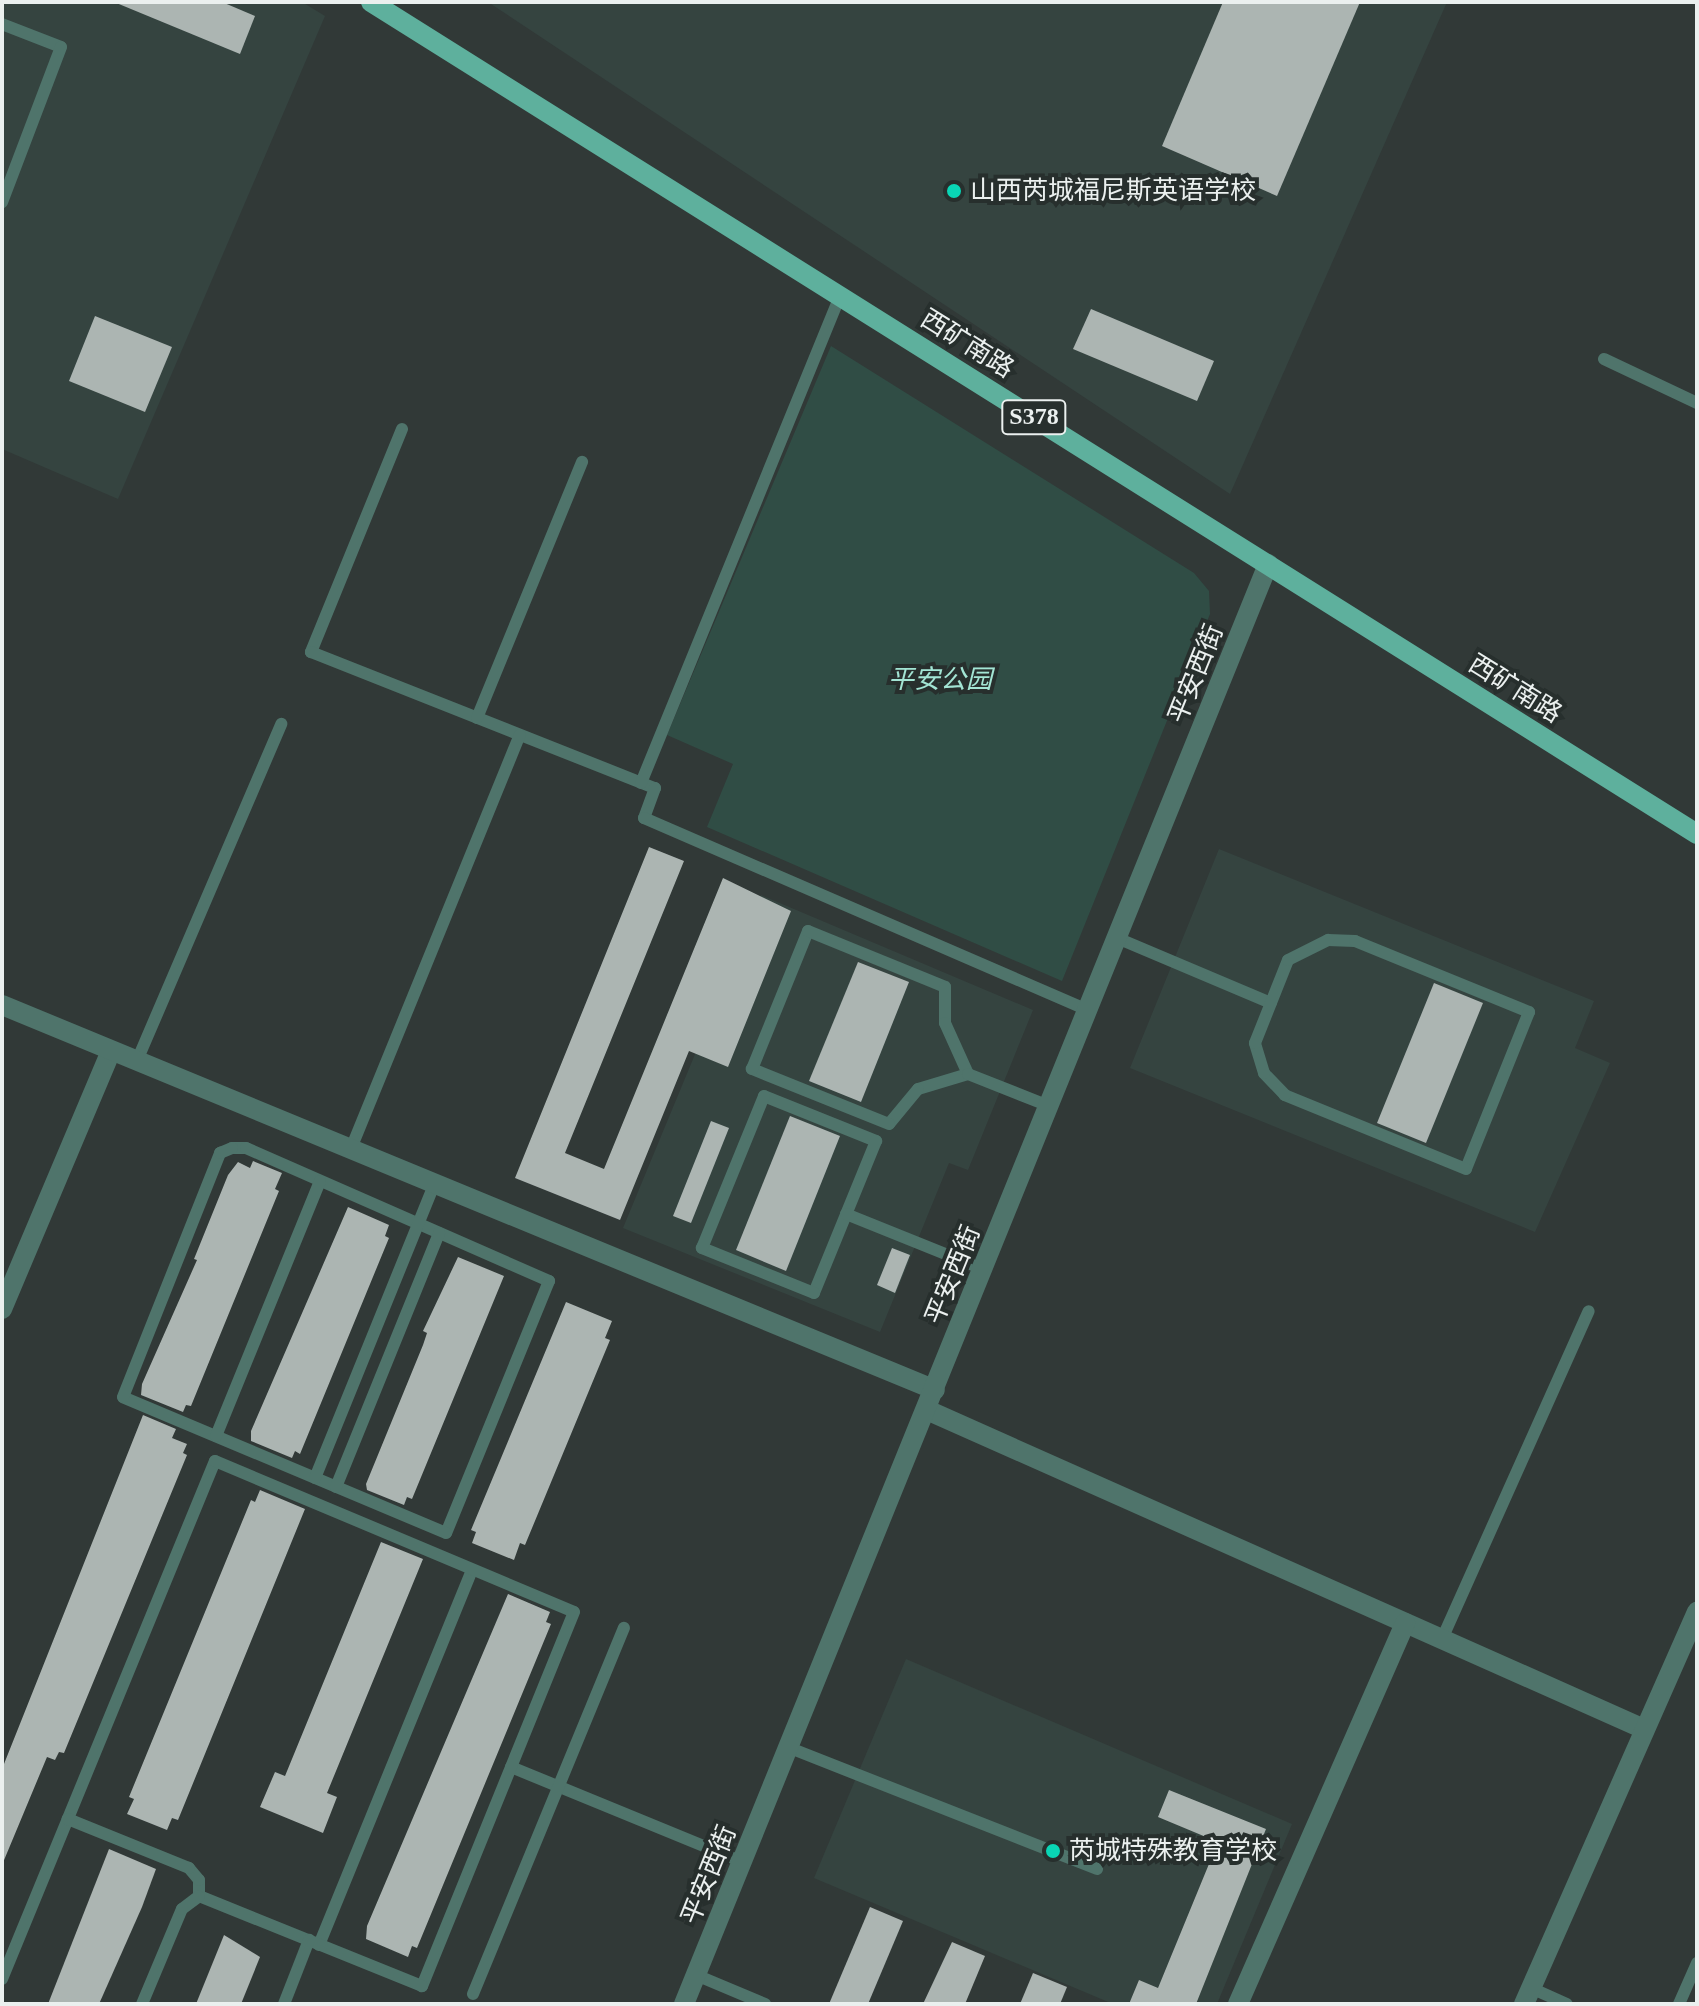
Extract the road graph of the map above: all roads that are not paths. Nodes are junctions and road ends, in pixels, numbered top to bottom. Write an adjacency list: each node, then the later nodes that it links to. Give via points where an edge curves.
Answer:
1 (371, 2): 4 (main road, 西矿南路 / S378)
2 (2, 24): 3 (lane, via 61,47)
3 (2, 202)
4 (840, 296): 9 (main road, 西矿南路 / S378); 13 (lane)
5 (1604, 359): 6 (lane)
6 (1697, 403)
7 (402, 429): 10 (lane, via 311,652)
8 (582, 462): 10 (lane)
9 (1268, 564): 14 (main road, 西矿南路 / S378); 15 (street, 平安西街)
10 (477, 718): 12 (lane)
11 (281, 724): 20 (lane)
12 (520, 735): 13 (lane); 23 (lane)
13 (641, 783): 18 (lane, via 655,788 644,818)
14 (1697, 834)
15 (1117, 938): 16 (lane); 18 (street, 平安西街)
16 (1271, 1003): 16 (lane, via 1255,1043 1264,1073 1285,1095 1466,1169 1529,1012 1341,939 1313,943 1288,960)
17 (2, 1005): 19 (street)
18 (1088, 1010): 22 (street, 平安西街)
19 (110, 1053): 20 (street); 30 (street)
20 (136, 1063): 23 (street)
21 (968, 1074): 21 (lane, via 918,1089 889,1124 752,1069 808,931 945,987 945,1023); 22 (lane)
22 (1049, 1106): 29 (street, 平安西街)
23 (350, 1151): 25 (street)
24 (320, 1181): 27 (lane); 34 (lane); 34 (lane, via 246,1148 220,1153 214,1167 123,1397)
25 (434, 1185): 27 (lane); 32 (street)
26 (846, 1214): 26 (lane, via 814,1293 702,1248 764,1096 876,1141); 29 (lane)
27 (418, 1224): 28 (lane); 35 (lane)
28 (439, 1233): 36 (lane); 36 (lane, via 549,1281 446,1533)
29 (983, 1269): 32 (street, 平安西街)
30 (2, 1309)
31 (1589, 1311): 41 (lane)
32 (935, 1390): 33 (street, 平安西街)
33 (927, 1410): 39 (street); 43 (street, 平安西街)
34 (216, 1436): 35 (lane)
35 (315, 1478): 36 (lane)
36 (336, 1487)
37 (472, 1570): 44 (lane, via 574,1612); 46 (lane, via 215,1461); 50 (lane)
38 (1697, 1611): 42 (street)
39 (1405, 1623): 41 (street); 60 (street)
40 (624, 1628): 45 (lane)
41 (1442, 1639): 42 (street)
42 (1644, 1729): 55 (street)
43 (790, 1748): 47 (street, 平安西街); 48 (lane)
44 (511, 1767): 45 (lane); 50 (lane, via 422,1986)
45 (558, 1786): 47 (lane); 54 (lane)
46 (68, 1819): 49 (lane, via 189,1868 199,1880); 53 (lane)
47 (743, 1862): 52 (street, 平安西街)
48 (1097, 1869)
49 (199, 1896): 50 (lane); 56 (lane, via 182,1909)
50 (314, 1942): 57 (lane)
51 (1697, 1963): 62 (lane)
52 (696, 1975): 58 (street, 平安西街); 59 (lane)
53 (2, 1979)
54 (473, 1994)
55 (1527, 1996): 61 (lane)
56 (142, 2004)
57 (284, 2004)
58 (684, 2004)
59 (765, 2004)
60 (1238, 2004)
61 (1567, 2004)
62 (1679, 2004)

